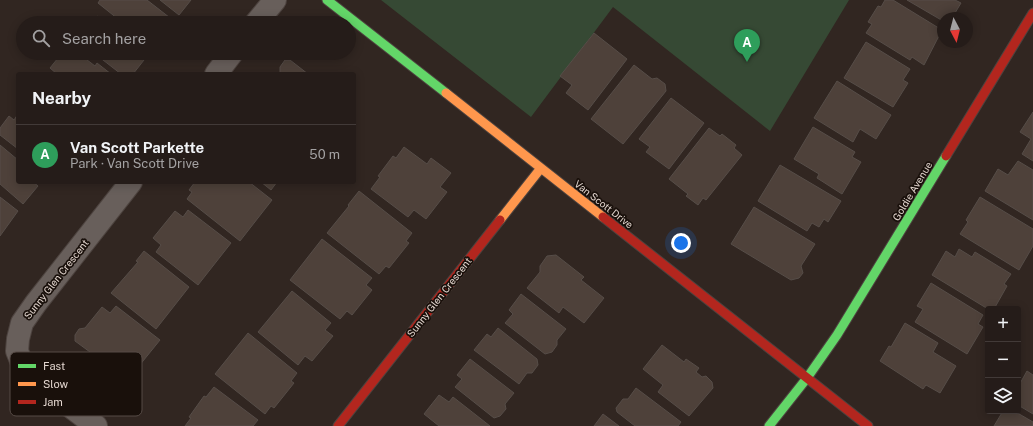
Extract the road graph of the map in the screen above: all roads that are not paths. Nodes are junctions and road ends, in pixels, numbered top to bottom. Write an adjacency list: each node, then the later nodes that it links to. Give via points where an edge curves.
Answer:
1 (275, 0): 4 (street)
2 (327, 0): 5 (street, Van Scott Drive)
3 (1033, 13): 12 (street, Goldie Avenue, via 837,335)
4 (262, 16)
5 (347, 16)
6 (356, 23): 9 (street, Van Scott Drive)
7 (227, 60): 8 (street)
8 (218, 72)
9 (541, 168): 12 (street, Van Scott Drive); 15 (street, Sunny Glen Crescent)
10 (129, 184): 11 (street, Sunny Glen Crescent, via 22,323)
11 (17, 352)
12 (807, 378): 16 (street, Goldie Avenue); 17 (street, Van Scott Drive)
13 (83, 416): 14 (street, Sunny Glen Crescent)
14 (96, 426)
15 (338, 426)
16 (769, 426)
17 (868, 426)

